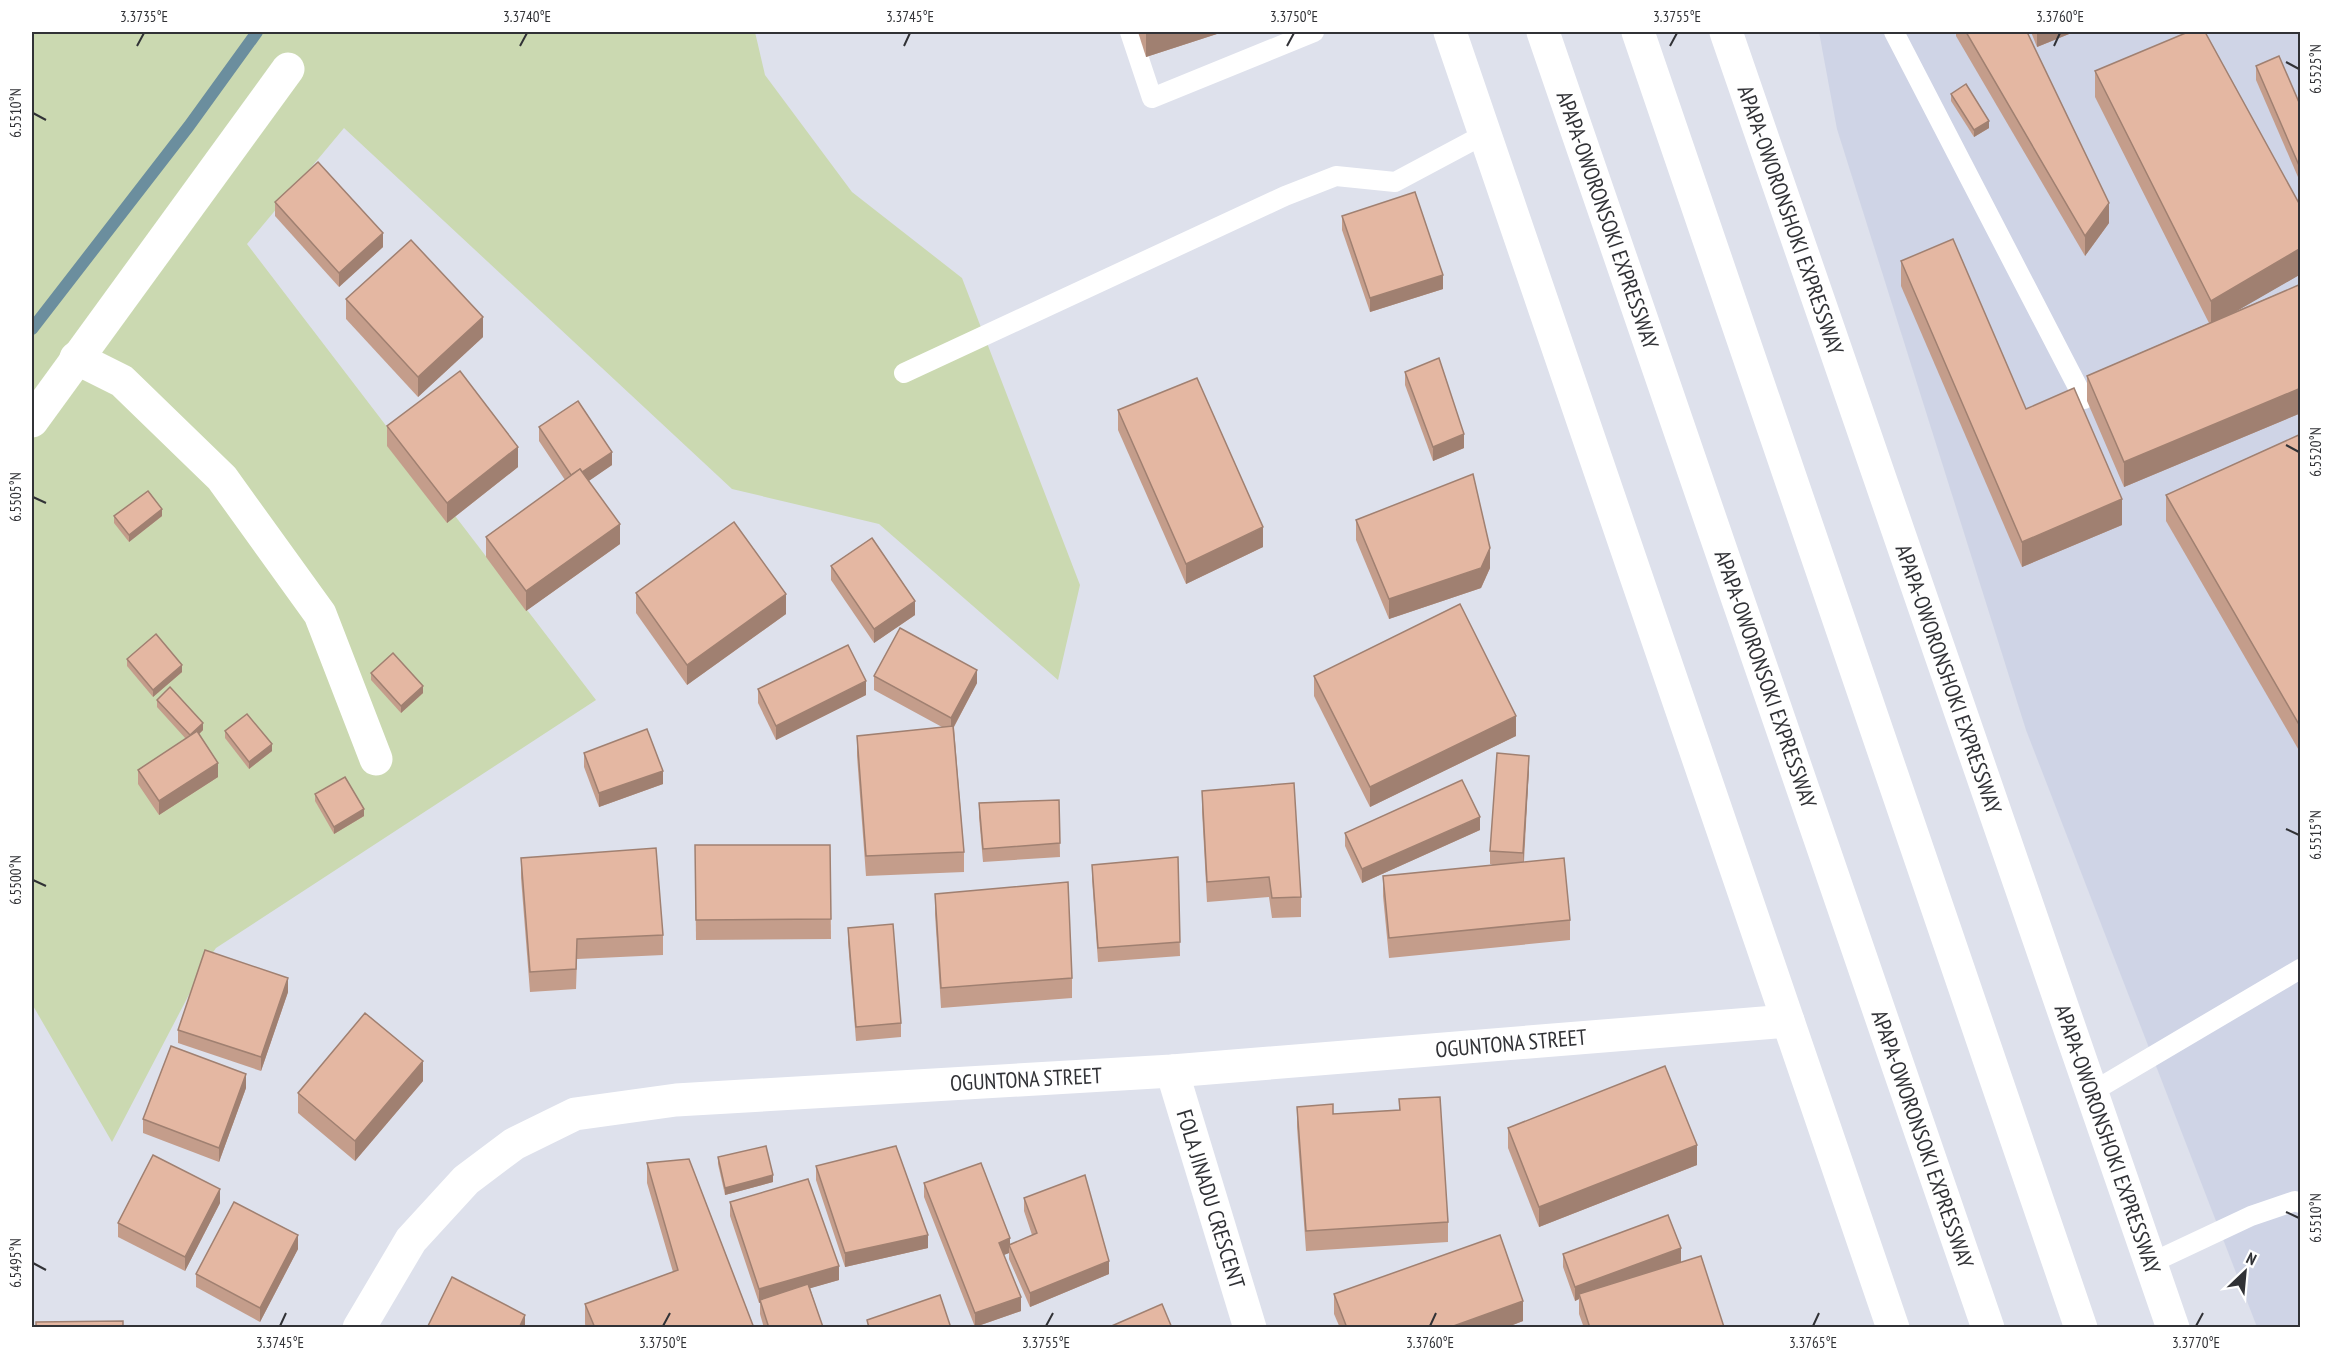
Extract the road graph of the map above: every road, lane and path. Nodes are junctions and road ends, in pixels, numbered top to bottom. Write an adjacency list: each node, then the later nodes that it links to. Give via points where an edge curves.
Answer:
1 (1130, 32): 2 (lane, via 1152,98)
2 (1314, 32)
3 (1450, 32): 9 (main road)
4 (1543, 32): 24 (main road, APAPA-OWORONSOKI EXPRESSWAY)
5 (1638, 32): 25 (main road)
6 (1726, 32): 18 (main road, APAPA-OWORONSHOKI EXPRESSWAY)
7 (1894, 32): 12 (lane, via 2084,399)
8 (288, 69): 10 (main road)
9 (1485, 134): 11 (lane, via 1395,183 1336,176 1284,196); 16 (main road)
10 (76, 358): 13 (main road); 14 (main road, via 122,381 222,478 320,614)
11 (904, 372)
12 (2126, 378)
13 (32, 421)
14 (376, 759)
15 (2301, 969): 18 (lane)
16 (1788, 1020): 17 (main road, OGUNTONA STREET); 23 (main road)
17 (1172, 1071): 21 (main road, OGUNTONA STREET, via 676,1100 575,1114 514,1144 466,1180 411,1240); 22 (main road, FOLA JINADU CRESCENT)
18 (2092, 1092): 20 (main road, APAPA-OWORONSHOKI EXPRESSWAY)
19 (2301, 1203): 20 (lane, via 2295,1201 2252,1216)
20 (2151, 1263): 26 (main road, APAPA-OWORONSHOKI EXPRESSWAY)
21 (359, 1328)
22 (1250, 1328)
23 (1893, 1328)
24 (1988, 1328)
25 (2081, 1328)
26 (2173, 1328)

